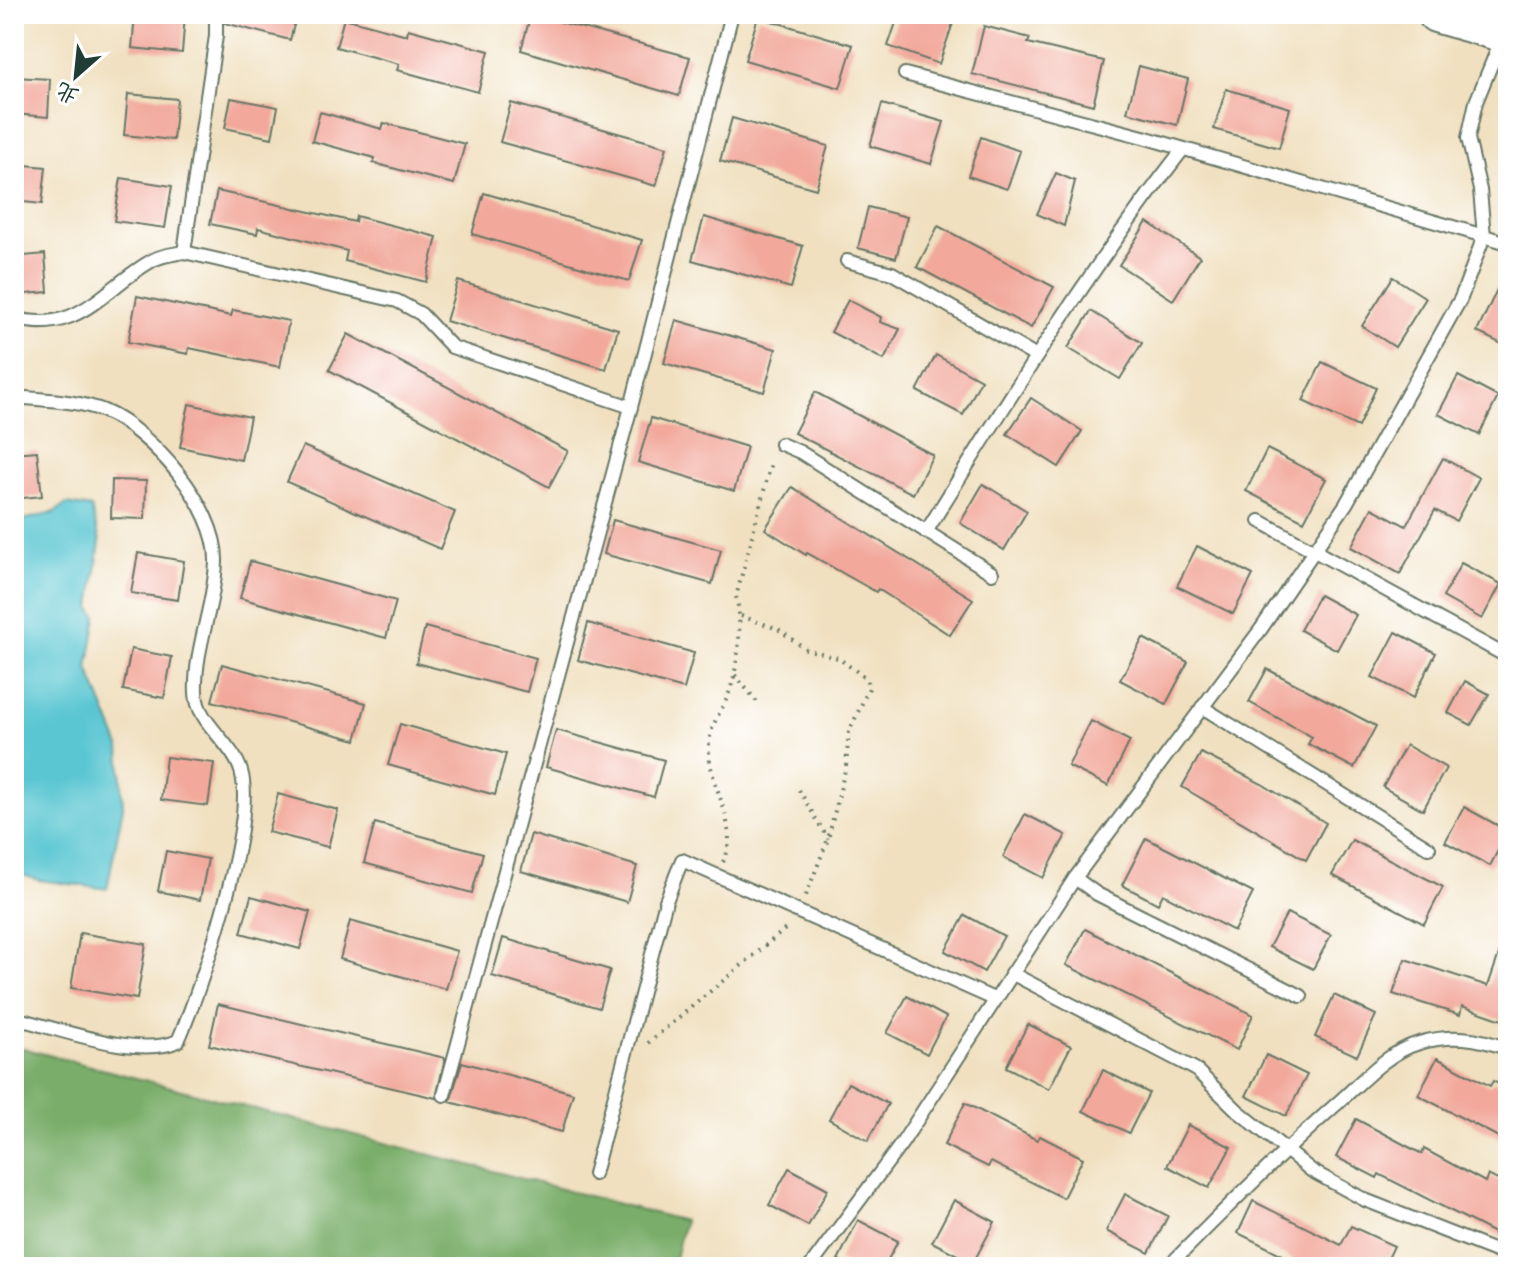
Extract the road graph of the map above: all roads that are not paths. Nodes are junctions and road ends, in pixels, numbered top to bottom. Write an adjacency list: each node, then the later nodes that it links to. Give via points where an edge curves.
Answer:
1 (216, 14): 9 (lane)
2 (732, 14): 14 (lane)
3 (1436, 14): 4 (main road)
4 (1507, 31): 7 (lane, via 1476,102 1468,138)
5 (905, 74): 6 (lane)
6 (1183, 149): 7 (lane); 12 (lane)
7 (1484, 236): 8 (lane); 18 (lane, via 1461,298 1346,504)
8 (1508, 243)
9 (184, 252): 11 (lane, via 157,258 106,297 62,321 34,324); 14 (lane, via 397,301 421,314 452,347)
10 (847, 261): 12 (lane, via 892,273)
11 (14, 318)
12 (1035, 356): 17 (lane)
13 (14, 397): 27 (lane, via 101,409 129,424 174,467 200,506 216,560 196,695 206,720 242,772 241,826 224,908 178,1041 163,1047 132,1046)
14 (631, 407): 29 (lane)
15 (781, 444): 17 (lane)
16 (1260, 521): 18 (lane)
17 (926, 532): 19 (lane)
18 (1314, 551): 20 (lane); 21 (lane)
19 (992, 573)
20 (1508, 657)
21 (1202, 707): 22 (lane); 23 (lane)
22 (1429, 848)
23 (1075, 878): 24 (lane); 25 (lane, via 1097,894)
24 (1011, 973): 26 (lane); 30 (lane, via 1195,1069)
25 (1301, 996)
26 (994, 999): 31 (lane, via 682,860 666,901); 33 (lane, via 902,1143)
27 (14, 1018)
28 (1508, 1049): 30 (lane, via 1456,1036 1416,1044 1385,1061)
29 (444, 1095)
30 (1286, 1150): 32 (lane, via 1365,1200); 34 (lane)
31 (594, 1174)
32 (1508, 1256)
33 (810, 1267)
34 (1168, 1267)

